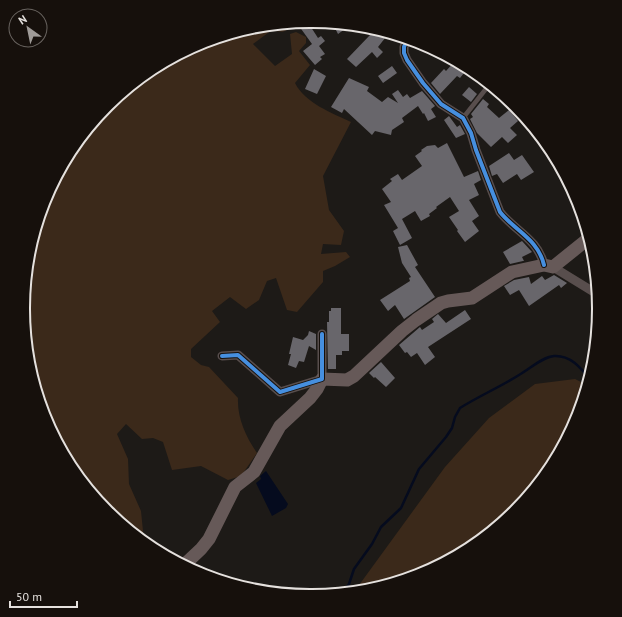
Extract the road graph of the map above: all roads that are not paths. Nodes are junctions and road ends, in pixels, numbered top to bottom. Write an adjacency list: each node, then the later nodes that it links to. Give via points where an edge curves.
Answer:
1 (405, 44): 3 (street, via 404,53 407,60 423,83 441,104)
2 (486, 89): 3 (lane)
3 (464, 118): 5 (street, via 472,133 500,212 528,238)
4 (583, 242): 5 (main road)
5 (549, 266): 6 (street); 9 (main road, via 512,272 472,298 441,304 402,331 354,376 347,380)
6 (591, 291)
7 (322, 334): 9 (street)
8 (222, 356): 9 (street, via 238,355 280,392)
9 (322, 379): 10 (main road, via 310,398 280,426 254,472 235,487 209,539)
10 (189, 561)

